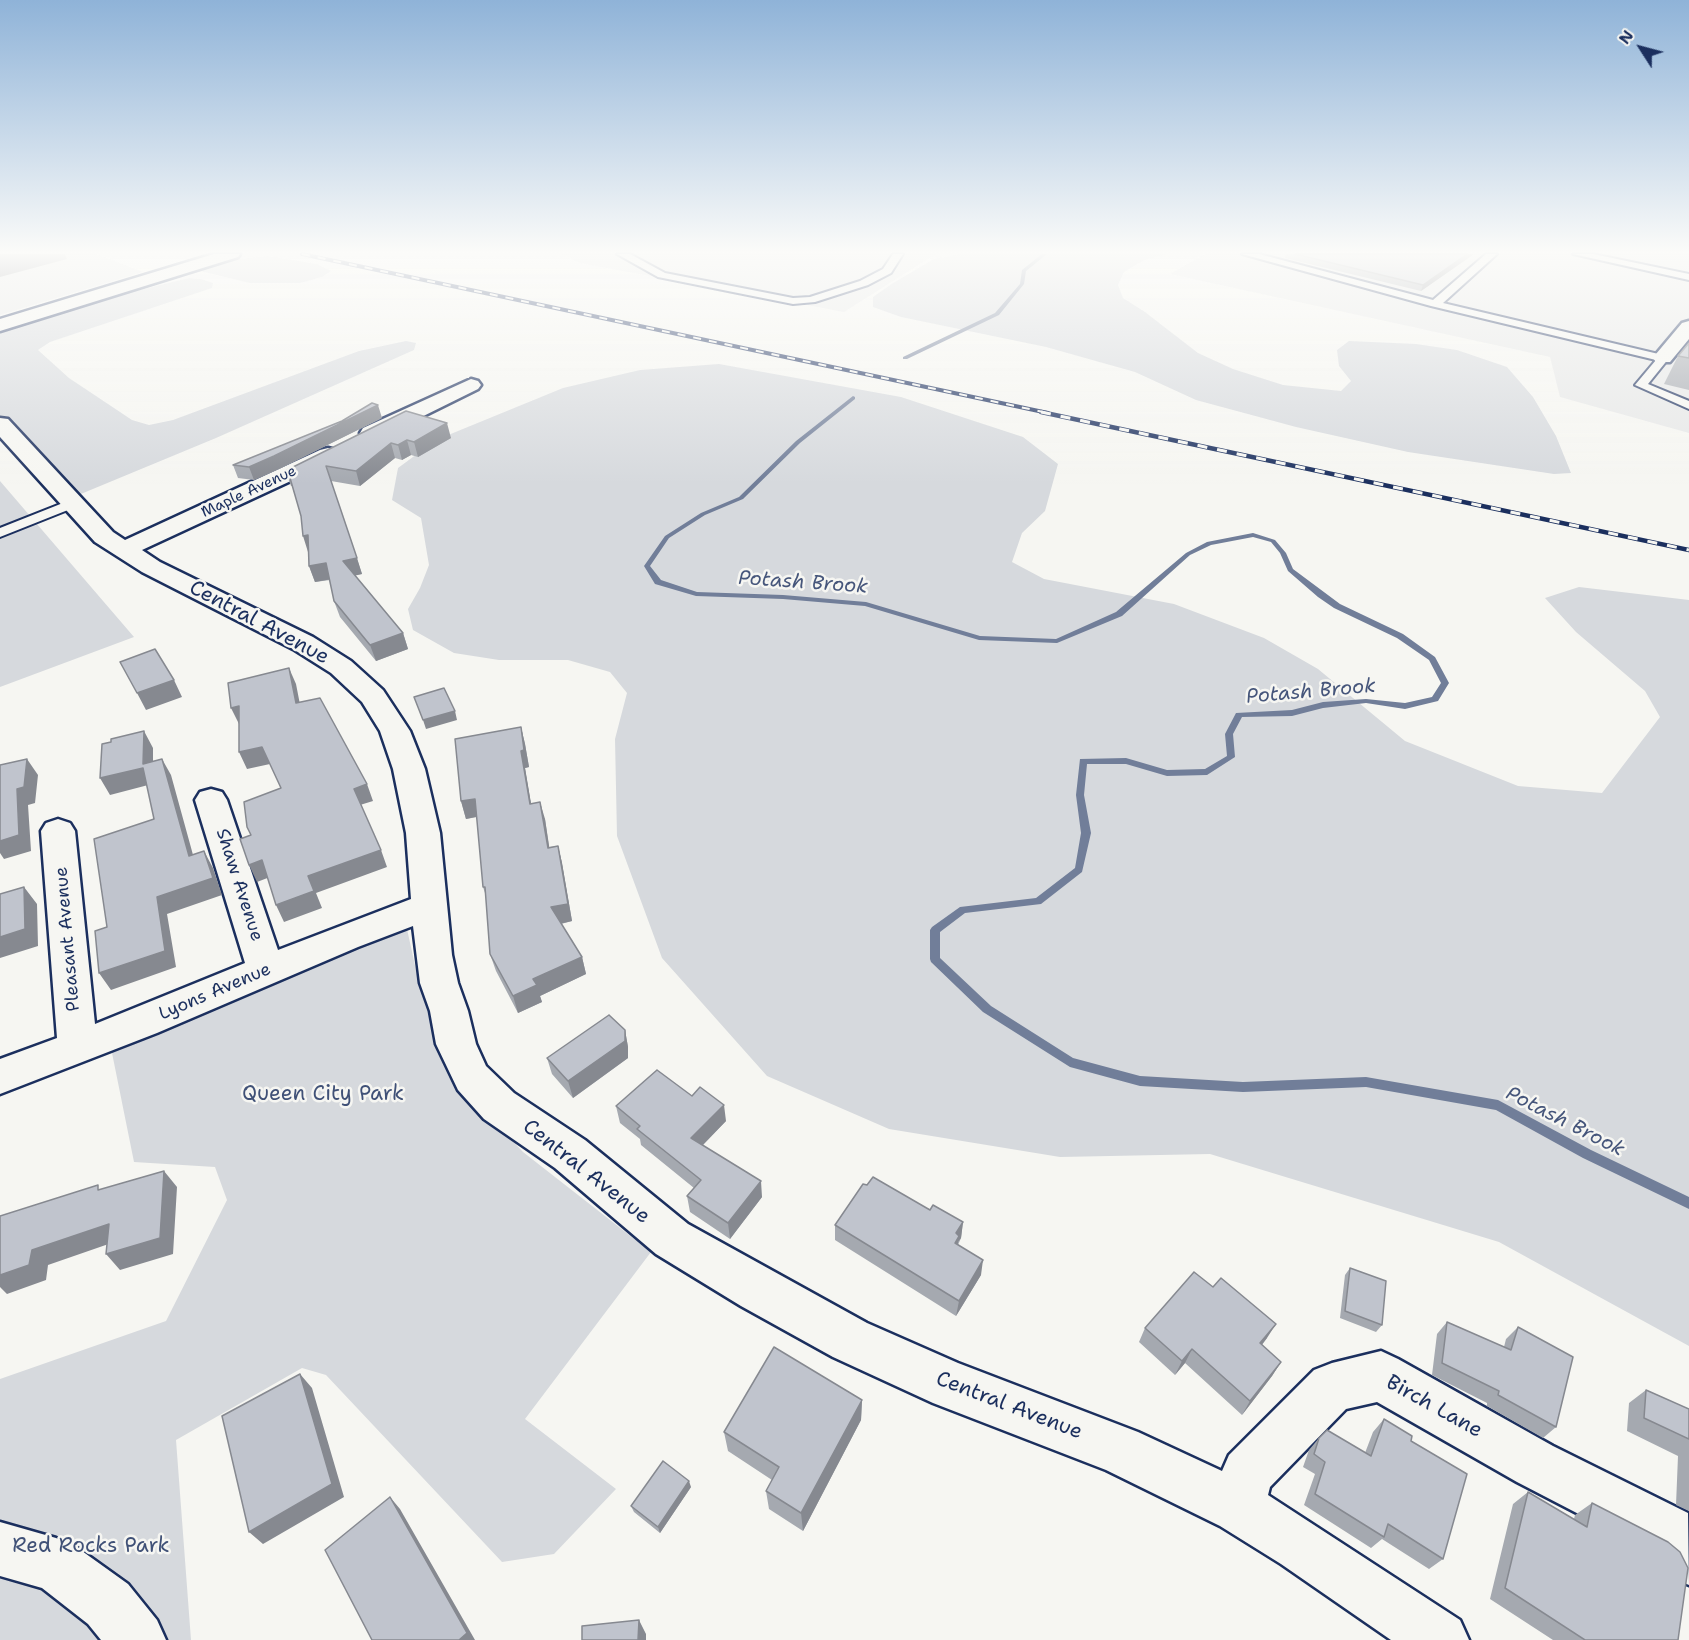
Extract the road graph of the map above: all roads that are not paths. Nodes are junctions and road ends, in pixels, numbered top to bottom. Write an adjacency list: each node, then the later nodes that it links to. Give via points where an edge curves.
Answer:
1 (1547, 331): 3 (lane)
2 (1686, 331): 3 (street)
3 (1663, 358): 5 (lane, via 1641,385)
4 (471, 385): 9 (street, Maple Avenue, via 288,476)
5 (1689, 405)
6 (0, 424): 7 (street, Central Avenue)
7 (73, 503): 8 (lane); 9 (street, Central Avenue)
8 (0, 533)
9 (123, 550): 12 (street, Central Avenue, via 303,643 341,667 373,696 394,730 409,769 423,833)
10 (212, 800): 13 (street, Shaw Avenue)
11 (58, 831): 14 (street, Pleasant Avenue)
12 (430, 906): 13 (street, Lyons Avenue); 16 (street, Central Avenue, via 439,983 456,1044 472,1078 499,1106 570,1154 672,1239 850,1340 951,1385 1120,1449)
13 (266, 971): 14 (street, Lyons Avenue)
14 (77, 1046): 15 (street, Lyons Avenue)
15 (0, 1077)
16 (1239, 1507): 17 (street, Birch Lane, via 1247,1473 1332,1388 1381,1376); 20 (street, Central Avenue)
17 (1679, 1545)
18 (0, 1549): 19 (street, via 56,1565 108,1604)
19 (137, 1640)
20 (1440, 1640)

